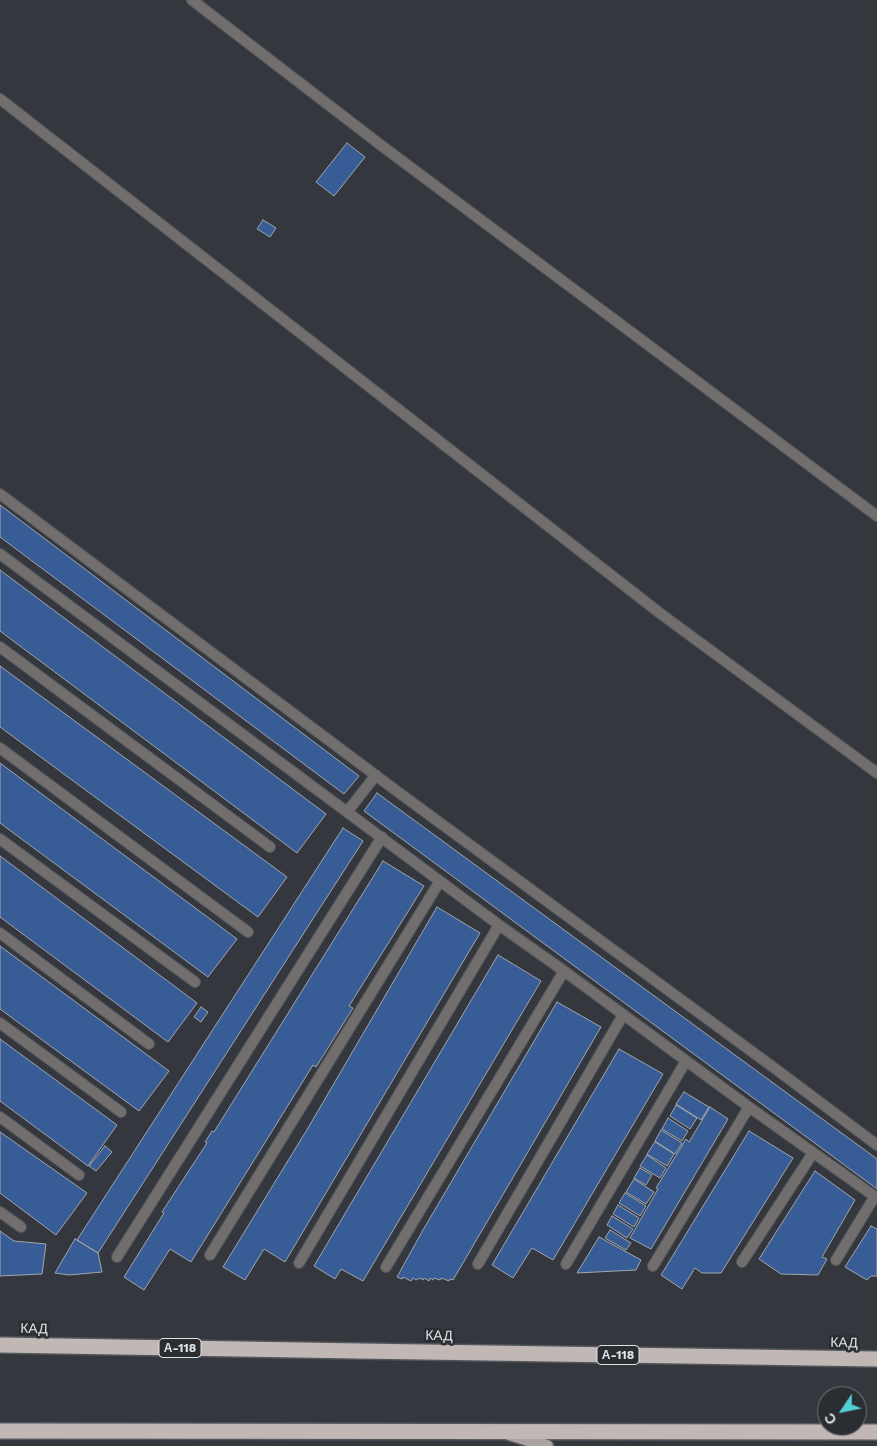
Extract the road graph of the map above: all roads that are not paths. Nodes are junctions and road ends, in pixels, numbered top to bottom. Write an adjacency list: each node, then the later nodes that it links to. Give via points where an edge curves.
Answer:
1 (192, 0): 4 (lane)
2 (0, 99): 8 (lane, via 661,614)
3 (0, 494): 9 (lane)
4 (877, 516)
5 (0, 554): 10 (lane)
6 (0, 647): 13 (lane)
7 (0, 748): 17 (lane)
8 (877, 773)
9 (376, 775): 10 (lane); 27 (lane)
10 (347, 812): 11 (lane)
11 (382, 837): 14 (lane); 34 (lane)
12 (0, 839): 19 (lane)
13 (270, 847)
14 (440, 881): 15 (lane); 33 (lane)
15 (499, 925): 18 (lane); 37 (lane)
16 (0, 932): 22 (lane)
17 (248, 932)
18 (564, 971): 20 (lane); 41 (lane)
19 (195, 982)
20 (623, 1015): 23 (lane); 38 (lane)
21 (0, 1023): 25 (lane)
22 (149, 1044)
23 (686, 1061): 24 (lane); 39 (lane)
24 (749, 1108): 28 (lane); 40 (lane)
25 (121, 1112)
26 (0, 1117): 29 (lane)
27 (877, 1145)
28 (813, 1153): 30 (lane); 36 (lane)
29 (79, 1175)
30 (876, 1197): 35 (lane)
31 (0, 1212): 32 (lane)
32 (21, 1227)
33 (210, 1255)
34 (117, 1257)
35 (836, 1260)
36 (742, 1262)
37 (299, 1263)
38 (478, 1264)
39 (566, 1264)
40 (653, 1266)
41 (386, 1267)
42 (0, 1345): 43 (highway, КАД / А-118, bridge)
43 (877, 1359)
44 (0, 1431): 45 (highway)
45 (504, 1432): 46 (highway); 47 (main road)
46 (877, 1432)
47 (547, 1446)

